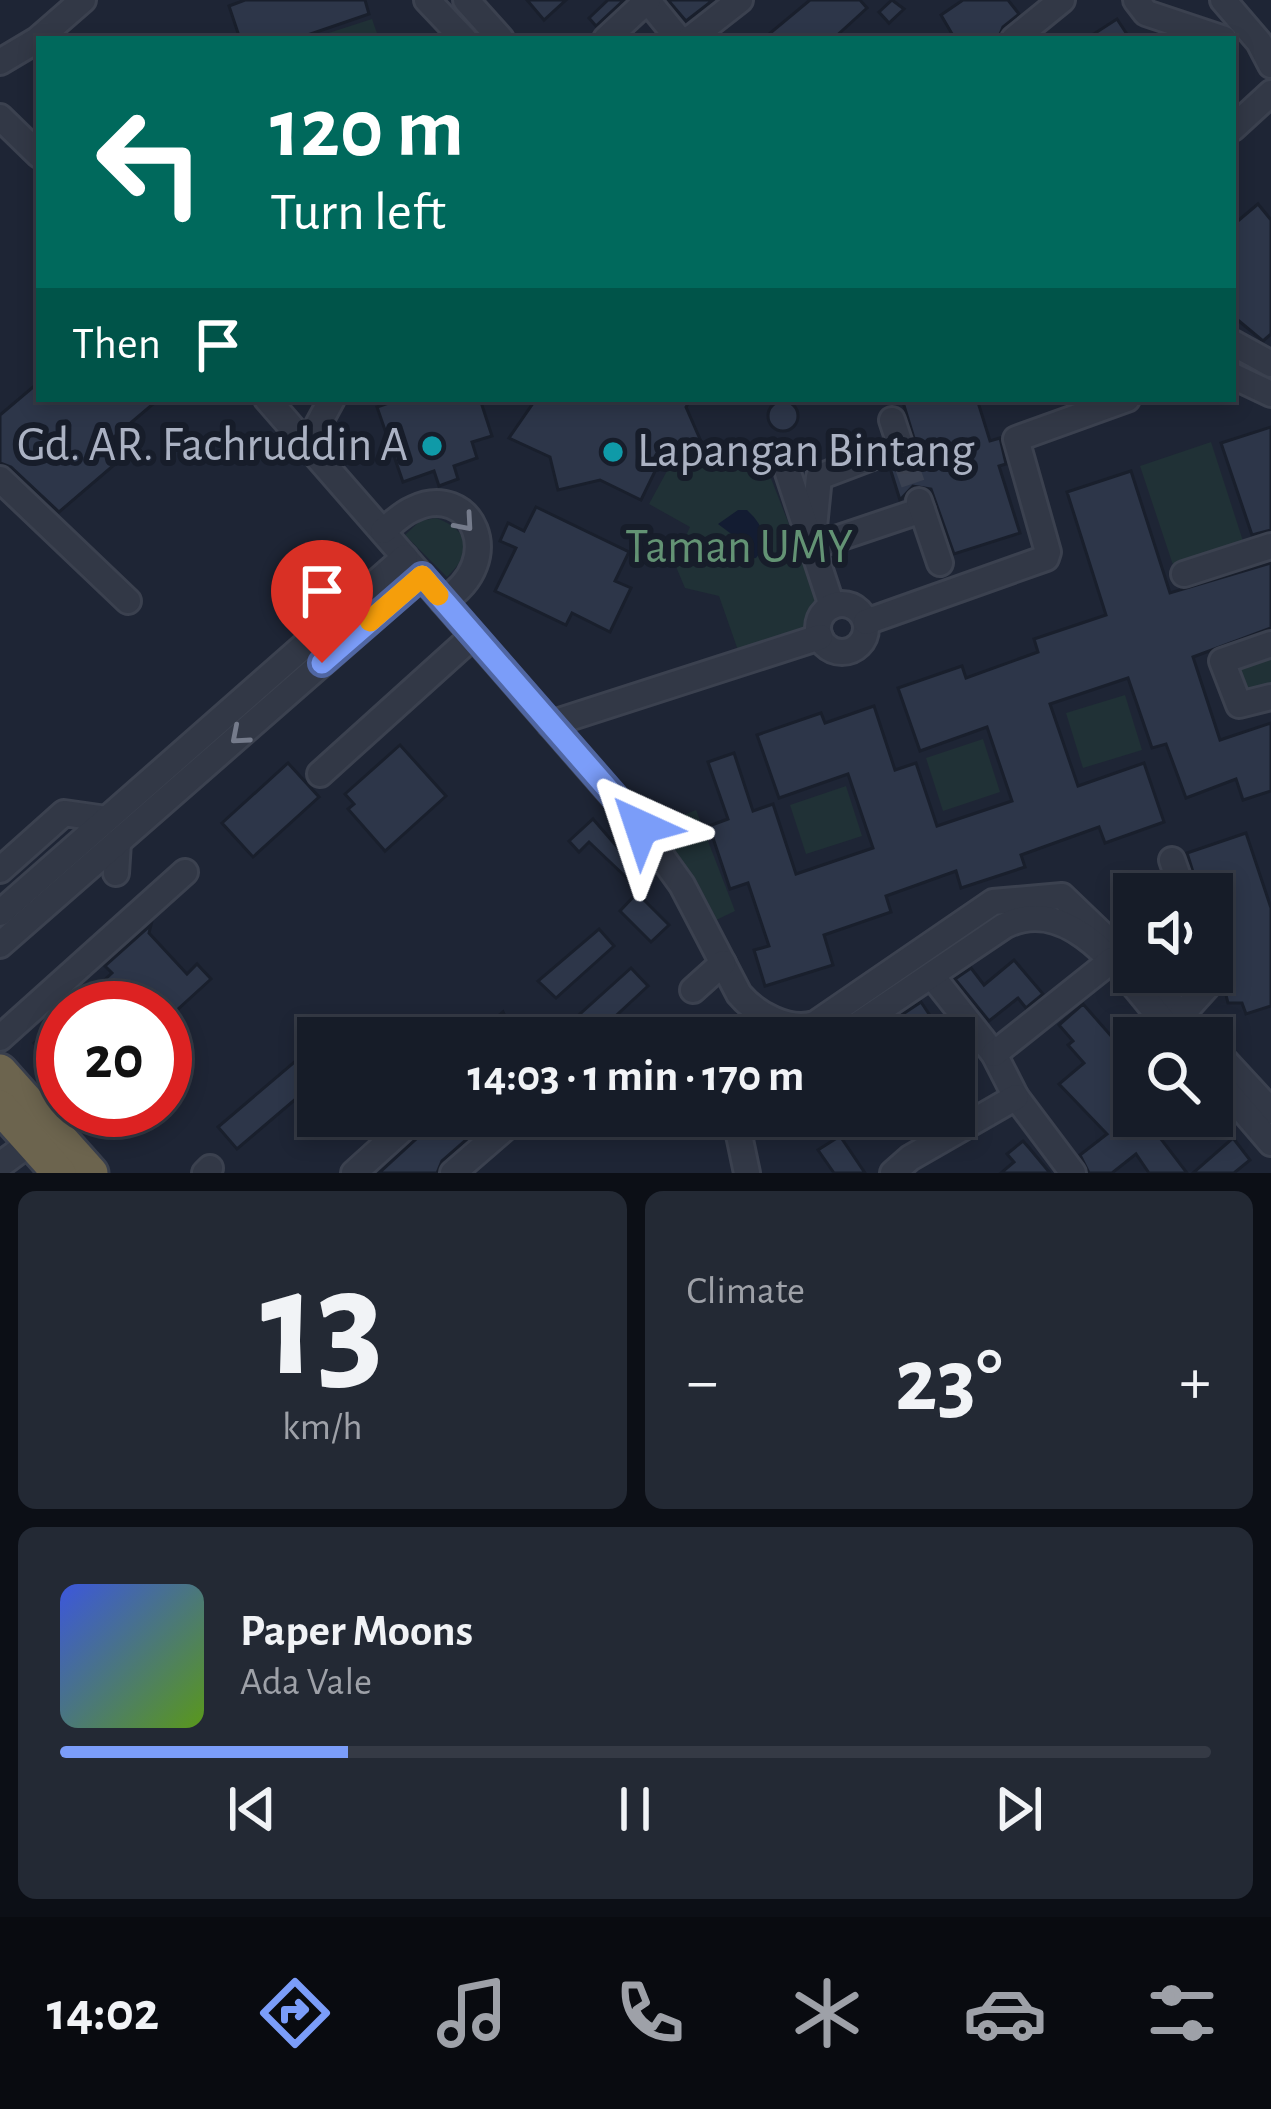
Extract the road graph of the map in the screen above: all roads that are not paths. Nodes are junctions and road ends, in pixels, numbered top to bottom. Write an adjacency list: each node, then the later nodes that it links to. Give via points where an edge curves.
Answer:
1 (427, 0): 10 (street)
2 (466, 0): 11 (street)
3 (648, 0): 12 (street); 13 (street)
4 (740, 0): 14 (street)
5 (1062, 0): 15 (street)
6 (1136, 0): 16 (street, via 1147,13)
7 (1223, 0): 20 (street)
8 (70, 14): 9 (street)
9 (38, 36)
10 (461, 36)
11 (498, 36)
12 (609, 36)
13 (678, 36)
14 (694, 36)
15 (1018, 36)
16 (1215, 36)
17 (36, 37): 19 (street)
18 (1236, 46): 21 (street)
19 (0, 62)
20 (1271, 65)
21 (1271, 76)
22 (1271, 93): 24 (street)
23 (0, 117): 25 (street)
24 (1236, 125)
25 (36, 152)
26 (1236, 345): 27 (street)
27 (1271, 364)
28 (1236, 377): 29 (street)
29 (1271, 394)
30 (270, 402): 34 (street)
31 (330, 402): 34 (street)
32 (1119, 402): 46 (street, via 1016,439 1046,558)
33 (892, 420): 39 (street, via 903,453 819,477)
34 (307, 445): 37 (street)
35 (788, 472): 39 (street)
36 (0, 479): 43 (street)
37 (382, 532): 41 (street); 44 (street, one-way to 44, via 428,504 464,515 478,536 478,562)
38 (1271, 546): 42 (street)
39 (812, 547): 40 (street, via 921,506); 45 (street)
40 (940, 563)
41 (413, 567): 44 (street); 53 (street)
42 (1184, 574)
43 (128, 601)
44 (443, 601): 47 (street)
45 (832, 606): 46 (street, via 859,609); 48 (street, via 819,620)
46 (866, 622): 48 (street, via 860,645 845,653)
47 (473, 636): 51 (street); 52 (street)
48 (820, 637): 51 (street)
49 (1271, 644): 50 (street, via 1222,663 1239,705)
50 (1271, 697)
51 (550, 724): 63 (street, via 641,827)
52 (320, 774)
53 (112, 831): 55 (street, via 64,813); 57 (street); 59 (street); 60 (street)
54 (1172, 860): 58 (street)
55 (0, 870)
56 (185, 872): 70 (street)
57 (116, 873)
58 (1177, 873)
59 (0, 913)
60 (0, 945)
61 (1113, 952): 63 (street, via 1062,896 993,902 804,1027 748,1004)
62 (1113, 956): 65 (street, via 1070,924 1014,921)
63 (723, 963): 66 (street)
64 (1113, 970): 72 (street)
65 (932, 976): 68 (street); 72 (street)
66 (693, 989)
67 (1150, 993): 69 (street)
68 (870, 1017)
69 (1172, 1017)
70 (0, 1038)
71 (0, 1048): 88 (street)
72 (994, 1054): 75 (street)
73 (1233, 1070): 78 (street)
74 (0, 1071): 87 (highway)
75 (1016, 1097): 92 (street); 93 (street)
76 (1233, 1099): 83 (street)
77 (0, 1107): 86 (highway)
78 (1271, 1111)
79 (0, 1130): 84 (street)
80 (394, 1137): 89 (street)
81 (495, 1137): 90 (street)
82 (740, 1137): 91 (street)
83 (1271, 1143)
84 (10, 1158): 85 (street)
85 (38, 1173)
86 (59, 1173)
87 (92, 1173)
88 (112, 1173)
89 (353, 1173)
90 (453, 1173)
91 (747, 1173)
92 (893, 1173)
93 (1073, 1173)

